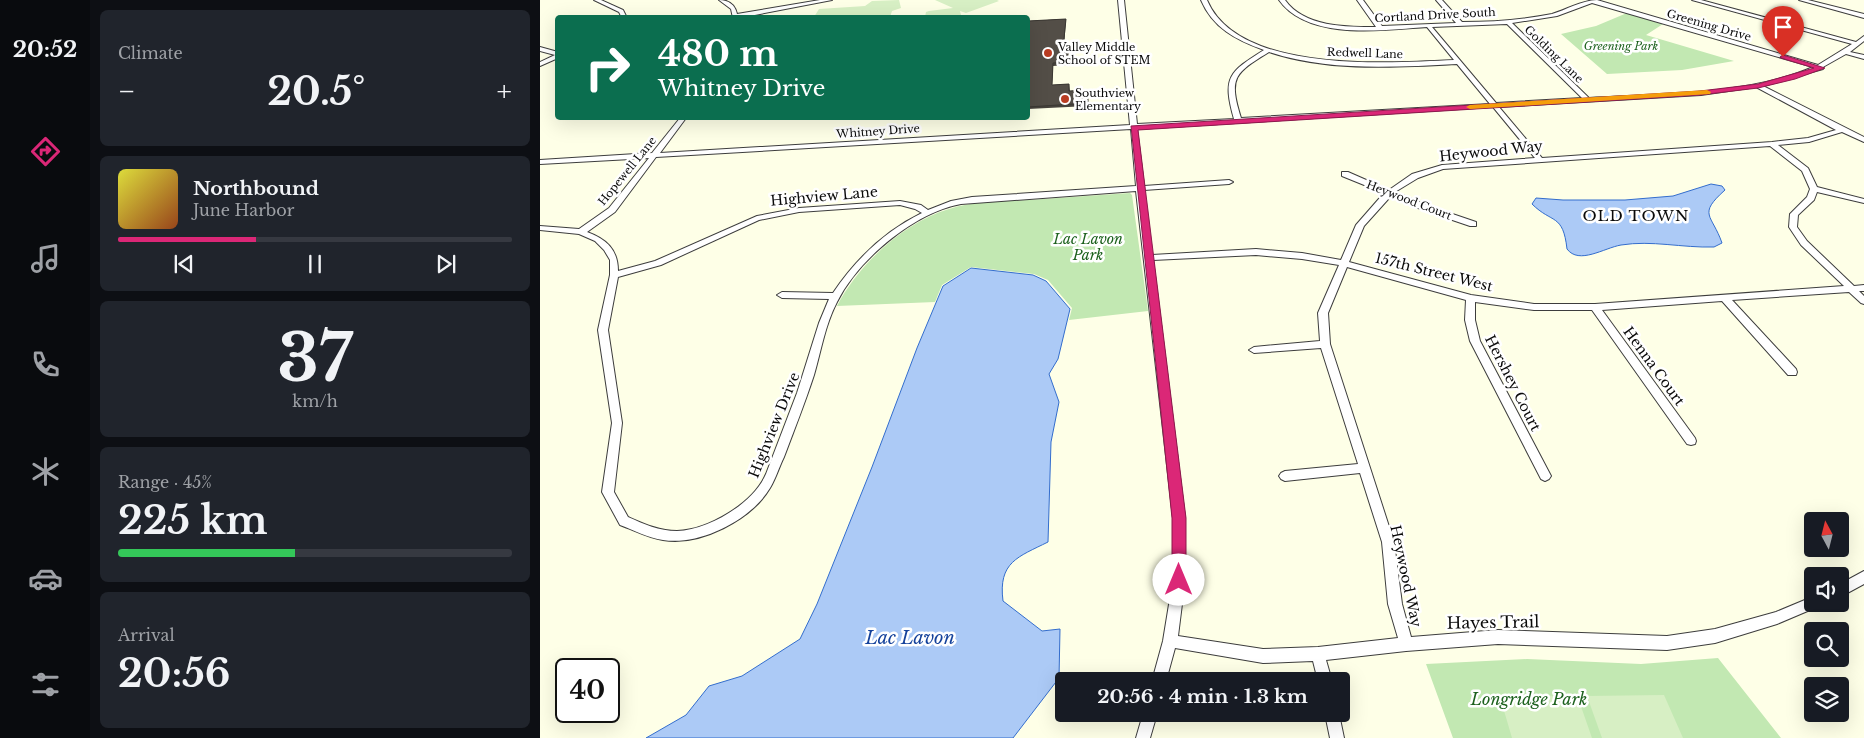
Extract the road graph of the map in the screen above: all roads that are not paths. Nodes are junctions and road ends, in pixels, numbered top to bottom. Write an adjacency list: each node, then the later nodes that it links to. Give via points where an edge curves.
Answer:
1 (597, 0): 12 (street)
2 (722, 0): 13 (street, via 733,8)
3 (827, 0): 14 (street)
4 (1121, 0): 36 (street)
5 (1204, 0): 23 (street, Redwell Lane, via 1217,24)
6 (1282, 0): 19 (street, Cortland Drive South, via 1294,14 1321,24)
7 (1360, 0): 19 (street)
8 (1439, 0): 17 (street)
9 (1695, 0): 21 (street)
10 (1802, 0): 15 (street)
11 (1593, 1): 16 (street, Cortland Drive South, via 1560,14); 30 (street, Greening Drive)
12 (624, 15)
13 (735, 15)
14 (746, 15)
15 (1864, 16)
16 (1507, 21): 17 (street, Cortland Drive South); 32 (street, Golding Lane)
17 (1460, 24): 18 (street, Cortland Drive South)
18 (1428, 25): 19 (street, Cortland Drive South); 28 (street)
19 (1380, 28)
20 (1864, 38): 21 (street, Whitney Drive)
21 (1858, 44): 24 (street, Whitney Drive)
22 (540, 49): 25 (street)
23 (1268, 50): 28 (street, Redwell Lane, via 1307,60 1350,65); 35 (street, via 1243,65 1232,79 1230,93)
24 (1848, 53): 27 (street); 30 (street, Whitney Drive)
25 (555, 54)
26 (555, 56): 29 (street)
27 (1864, 57)
28 (1458, 62): 33 (street)
29 (540, 64)
30 (1821, 68): 31 (street, Whitney Drive)
31 (1758, 86): 32 (street, Whitney Drive); 37 (street)
32 (1588, 100): 33 (street, Whitney Drive)
33 (1494, 106): 35 (street, Whitney Drive); 41 (street)
34 (681, 120): 40 (street, Hopewell Lane)
35 (1238, 121): 36 (street, Whitney Drive)
36 (1134, 128): 40 (street, Whitney Drive); 45 (street)
37 (1842, 130): 38 (street); 39 (street, Heywood Way, via 1809,140)
38 (1864, 140)
39 (1772, 144): 41 (street, Heywood Way); 46 (street, via 1805,170)
40 (654, 156): 42 (street, Whitney Drive); 52 (street, Hopewell Lane, via 612,210)
41 (1539, 159): 47 (street, Heywood Way, via 1442,167 1415,176)
42 (540, 162)
43 (1345, 174): 47 (street, Heywood Court)
44 (1229, 182): 45 (street, Highview Drive)
45 (1140, 188): 49 (street, Highview Drive, via 980,199); 53 (street)
46 (1814, 189): 48 (street); 56 (street, via 1811,198 1794,214 1794,227 1804,244)
47 (1389, 193): 50 (street, Heywood Court); 54 (street, Heywood Way, via 1360,224)
48 (1864, 201)
49 (927, 213): 55 (street, Highview Lane, via 918,207 900,203 778,212 738,225 658,263); 59 (street, Highview Drive, via 904,226 871,253)
50 (1473, 224)
51 (540, 228): 52 (street, Highview Drive)
52 (582, 232): 55 (street, Highview Drive, via 608,248 614,260)
53 (1148, 258): 54 (street, 157th Street West, via 1256,252); 74 (street, via 1179,518 1179,580)
54 (1342, 263): 61 (street, 157th Street West); 64 (street, Heywood Way, via 1323,313)
55 (614, 275): 59 (street, Highview Drive, via 603,330 617,423 608,492 624,521 664,536 692,534 722,524 748,506 766,485 806,385)
56 (1851, 288): 57 (street, 157th Street West); 60 (street, 157th Street West); 62 (street)
57 (1864, 288)
58 (782, 295): 59 (street)
59 (836, 296)
60 (1724, 297): 63 (street, 157th Street West); 66 (street)
61 (1471, 298): 63 (street, 157th Street West, via 1534,307); 70 (street, Hershey Court, via 1470,320 1475,341)
62 (1864, 301)
63 (1595, 307): 67 (street, Henna Court)
64 (1325, 344): 65 (street); 68 (street, Heywood Way)
65 (1254, 350)
66 (1792, 372)
67 (1691, 441)
68 (1364, 468): 69 (street); 75 (street, Heywood Way, via 1388,542 1396,604)
69 (1285, 476)
70 (1545, 476)
71 (1864, 577): 72 (street)
72 (1849, 586)
73 (1804, 606): 75 (street, Hayes Trail, via 1715,636 1667,643 1498,637)
74 (1170, 641): 76 (street, Hayes Trail, via 1263,656); 77 (street)
75 (1406, 644): 76 (street, Hayes Trail)
76 (1318, 654): 78 (street)
77 (1161, 672)
78 (1322, 672)
79 (1148, 722): 81 (street)
80 (1334, 722): 82 (street)
81 (1143, 738)
82 (1337, 738)

